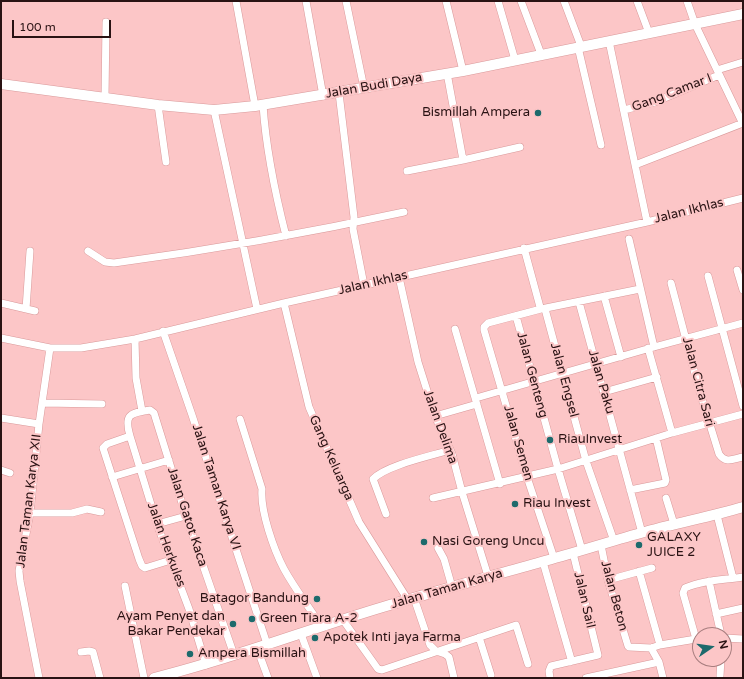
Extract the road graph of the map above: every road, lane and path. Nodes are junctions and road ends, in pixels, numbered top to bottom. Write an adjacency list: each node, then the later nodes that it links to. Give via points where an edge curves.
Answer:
1 (236, 1): 28 (street)
2 (306, 1): 25 (street)
3 (346, 1): 23 (street)
4 (446, 1): 19 (street)
5 (498, 1): 17 (street)
6 (521, 1): 16 (street)
7 (564, 1): 15 (street)
8 (637, 1): 13 (street)
9 (687, 1): 12 (street)
10 (743, 14): 12 (street, Jalan Budi Daya)
11 (106, 22): 26 (street)
12 (695, 24): 13 (street, Jalan Budi Daya); 20 (street)
13 (649, 33): 14 (street, Jalan Budi Daya)
14 (609, 41): 15 (street, Jalan Budi Daya); 30 (street)
15 (580, 46): 16 (street, Jalan Budi Daya); 32 (street)
16 (540, 54): 17 (street, Jalan Budi Daya)
17 (514, 60): 19 (street, Jalan Budi Daya)
18 (743, 62): 20 (street, Gang Camar I)
19 (464, 71): 21 (street, Jalan Budi Daya)
20 (718, 72): 30 (street, Gang Camar I, via 655,102); 31 (street)
21 (447, 73): 23 (street, Jalan Budi Daya); 34 (street)
22 (1, 84): 26 (street, Jalan Budi Daya)
23 (364, 88): 24 (street, Jalan Budi Daya)
24 (339, 93): 25 (street, Jalan Budi Daya); 41 (street)
25 (322, 96): 28 (street, Jalan Budi Daya)
26 (105, 98): 27 (street, Jalan Budi Daya)
27 (158, 105): 29 (street, Jalan Budi Daya); 35 (street)
28 (259, 106): 29 (street, Jalan Budi Daya); 42 (street)
29 (214, 110): 44 (street)
30 (624, 110): 36 (street)
31 (743, 124): 36 (street)
32 (601, 146)
33 (520, 147): 34 (street)
34 (463, 160): 37 (street)
35 (166, 162)
36 (635, 165): 40 (street)
37 (407, 171)
38 (743, 198): 40 (street, Jalan Ikhlas)
39 (404, 212): 41 (street)
40 (647, 222): 45 (street, Jalan Ikhlas)
41 (354, 223): 42 (street); 52 (street)
42 (286, 236): 44 (street)
43 (629, 239): 53 (street)
44 (243, 244): 47 (street, via 114,263 105,262); 60 (street)
45 (524, 248): 50 (street, Jalan Ikhlas); 61 (street, Jalan Engsel, via 540,307)
46 (30, 251): 59 (street)
47 (88, 251)
48 (737, 270): 54 (street)
49 (708, 276): 66 (street)
50 (399, 277): 52 (street, Jalan Ikhlas); 86 (street, Jalan Delima, via 412,339)
51 (671, 283): 69 (street, Jalan Citra Sari)
52 (364, 285): 58 (street, Jalan Ikhlas)
53 (640, 289): 55 (street); 71 (street)
54 (743, 290)
55 (604, 296): 56 (street); 73 (street)
56 (579, 302): 61 (street); 74 (street, Jalan Paku)
57 (1, 303): 59 (street)
58 (284, 303): 60 (street, Jalan Ikhlas); 135 (street, Gang Keluarga, via 309,407 359,522)
59 (26, 309): 62 (street)
60 (257, 309): 67 (street, Jalan Ikhlas)
61 (543, 309): 63 (street); 75 (street, Jalan Engsel)
62 (35, 311)
63 (516, 316): 77 (street, Jalan Genteng); 78 (street, Jalan Semen, via 488,323 484,327)
64 (743, 323): 66 (street)
65 (454, 329): 80 (street)
66 (722, 329): 69 (street); 83 (street)
67 (163, 331): 70 (street, Jalan Ikhlas); 147 (street, Jalan Taman Karya VI)
68 (1, 338): 72 (street, Jalan Ikhlas)
69 (686, 338): 71 (street); 89 (street, Jalan Citra Sari)
70 (135, 339): 72 (street, Jalan Ikhlas, via 81,348); 84 (street, via 136,378)
71 (651, 347): 73 (street); 76 (street)
72 (50, 348): 81 (street, Jalan Taman Karya XII)
73 (621, 356): 74 (street)
74 (596, 363): 75 (street); 79 (street, Jalan Paku)
75 (562, 373): 77 (street); 98 (street, Jalan Engsel)
76 (657, 377): 79 (street); 91 (street)
77 (533, 381): 78 (street); 101 (street, Jalan Genteng)
78 (502, 390): 80 (street); 104 (street, Jalan Semen)
79 (604, 392): 94 (street, Jalan Paku)
80 (477, 401): 86 (street); 105 (street)
81 (43, 403): 82 (street); 90 (street, Jalan Taman Karya XII)
82 (102, 404)
83 (743, 406)
84 (142, 411): 92 (street, Jalan Herkules, via 127,420); 97 (street, Jalan Gatot Kaca, via 150,410 154,413)
85 (743, 414): 89 (street)
86 (435, 416): 95 (street, Jalan Delima)
87 (1, 418): 90 (street)
88 (240, 419): 139 (street, via 262,489 261,498 268,528 284,569)
89 (709, 423): 91 (street); 96 (street, Jalan Citra Sari, via 722,459)
90 (39, 424): 112 (street, Jalan Taman Karya XII)
91 (672, 433): 93 (street)
92 (130, 436): 99 (street, Jalan Herkules); 103 (street, via 104,446)
93 (656, 438): 94 (street); 106 (street, via 665,483)
94 (620, 449): 98 (street); 106 (street, Jalan Paku)
95 (450, 450): 107 (street, Jalan Delima); 113 (street, via 377,474 373,478)
96 (743, 457)
97 (169, 460): 99 (street); 115 (street, Jalan Gatot Kaca)
98 (586, 461): 101 (street); 119 (street, Jalan Engsel)
99 (140, 468): 103 (street); 116 (street, Jalan Herkules)
100 (1, 470): 102 (street)
101 (558, 470): 104 (street); 122 (street, Jalan Genteng)
102 (10, 473)
103 (112, 477): 124 (street, via 143,568)
104 (527, 477): 105 (street); 123 (street, Jalan Semen)
105 (500, 484): 107 (street)
106 (630, 490): 118 (street, Jalan Paku)
107 (462, 492): 108 (street); 128 (street, Jalan Delima)
108 (433, 498)
109 (666, 498): 117 (street)
110 (743, 507): 114 (street, Jalan Taman Karya)
111 (101, 512): 112 (street, via 87,509 72,513)
112 (30, 513): 162 (street, Jalan Taman Karya XII, via 20,561 20,580)
113 (386, 514)
114 (717, 515): 117 (street, Jalan Taman Karya); 130 (street)
115 (186, 516): 116 (street); 153 (street, Jalan Gatot Kaca)
116 (157, 524): 124 (street, Jalan Herkules)
117 (674, 524): 118 (street, Jalan Taman Karya)
118 (642, 533): 119 (street, Jalan Taman Karya)
119 (614, 541): 120 (street, Jalan Taman Karya)
120 (601, 545): 122 (street, Jalan Taman Karya); 131 (street, Jalan Beton)
121 (438, 548): 134 (street)
122 (577, 551): 123 (street, Jalan Taman Karya); 154 (street, Jalan Sail, via 598,655)
123 (554, 558): 125 (street, Jalan Taman Karya)
124 (171, 560): 157 (street, Jalan Herkules)
125 (543, 562): 128 (street, Jalan Taman Karya); 154 (street)
126 (652, 568): 127 (street)
127 (639, 571): 131 (street); 148 (street)
128 (488, 576): 134 (street, Jalan Taman Karya)
129 (743, 577): 130 (street)
130 (733, 578): 132 (street)
131 (608, 580): 150 (street, Jalan Beton, via 629,647)
132 (709, 581): 137 (street); 140 (street, via 685,588 683,593)
133 (125, 586): 164 (street)
134 (452, 587): 135 (street, Jalan Taman Karya)
135 (411, 599): 138 (street, Jalan Taman Karya); 151 (street, Gang Keluarga, via 430,645)
136 (743, 608): 137 (street)
137 (716, 614): 141 (street)
138 (343, 620): 139 (street, Jalan Taman Karya); 151 (street, via 378,669 382,670)
139 (321, 626): 142 (street, Jalan Taman Karya)
140 (694, 627)
141 (719, 627)
142 (301, 634): 147 (street, Jalan Taman Karya); 167 (street)
143 (479, 637): 151 (street); 156 (street, via 516,625); 160 (street)
144 (732, 638): 145 (street)
145 (743, 639)
146 (692, 640): 148 (street)
147 (266, 644): 149 (street, Jalan Taman Karya)
148 (660, 645): 150 (street)
149 (257, 648): 153 (street, Jalan Taman Karya); 166 (street)
150 (651, 648): 155 (street)
151 (436, 651): 168 (street, via 449,657)
152 (81, 652): 163 (street, via 93,652)
153 (234, 655): 157 (street, Jalan Taman Karya)
154 (570, 662): 169 (street, via 551,666)
155 (659, 662): 170 (street); 171 (street)
156 (528, 664)
157 (206, 665): 159 (street, Jalan Taman Karya)
158 (721, 667): 161 (street)
159 (188, 674): 165 (street, Jalan Taman Karya)
160 (491, 675)
161 (720, 676)
162 (39, 678)
163 (100, 678)
164 (144, 678)
165 (154, 678)
166 (268, 678)
167 (317, 678)
168 (454, 678)
169 (550, 678)
170 (586, 678)
171 (662, 678)

